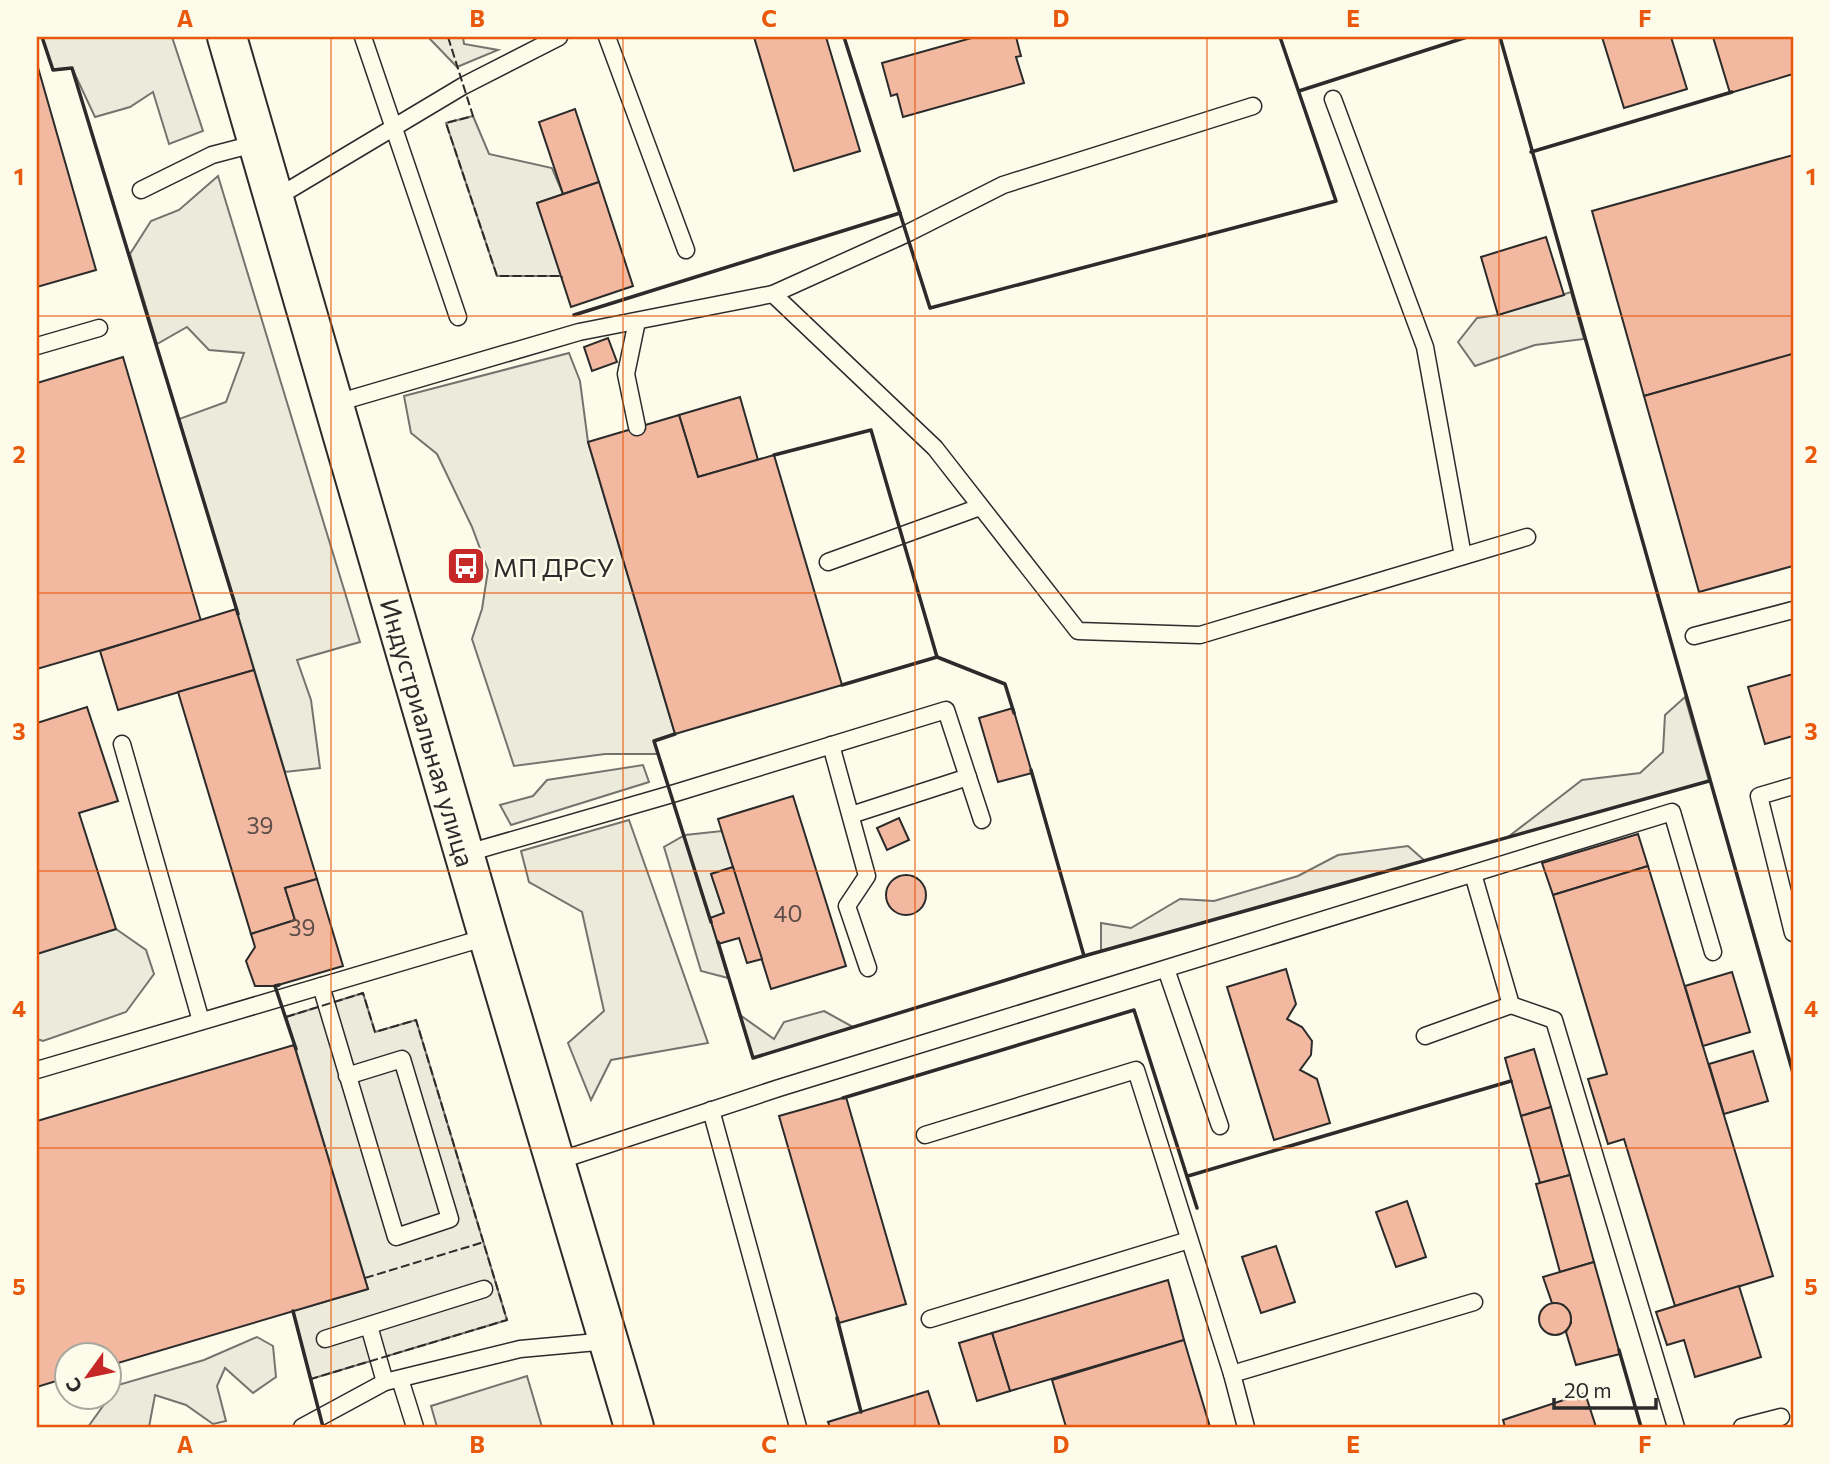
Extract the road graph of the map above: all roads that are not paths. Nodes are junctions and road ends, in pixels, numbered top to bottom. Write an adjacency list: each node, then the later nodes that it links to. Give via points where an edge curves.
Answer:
1 (227, 37): 8 (main road, Индустриальная улица)
2 (363, 37): 7 (lane)
3 (559, 37): 7 (lane)
4 (607, 37): 11 (lane)
5 (1333, 99): 21 (lane, via 1425,347)
6 (1253, 106): 12 (lane, via 1003,185)
7 (394, 128): 10 (lane); 13 (lane)
8 (258, 143): 9 (lane, via 212,155); 10 (main road, Индустриальная улица)
9 (141, 190)
10 (274, 199): 17 (main road, Индустриальная улица)
11 (686, 250)
12 (773, 294): 14 (lane); 19 (lane, via 935,448)
13 (458, 317)
14 (637, 321): 17 (lane, via 579,332); 18 (lane, via 626,374)
15 (99, 328): 16 (lane)
16 (37, 346)
17 (333, 404): 31 (main road, Индустриальная улица)
18 (637, 427)
19 (980, 507): 21 (lane, via 1078,631 1199,635); 22 (lane)
20 (1527, 537): 21 (lane)
21 (1463, 556)
22 (828, 562)
23 (1793, 610): 24 (lane)
24 (1694, 636)
25 (122, 744): 41 (lane)
26 (831, 745): 27 (lane, via 946,710); 29 (lane); 31 (lane)
27 (968, 777): 29 (lane); 30 (lane)
28 (1793, 786): 33 (lane, via 1759,796)
29 (851, 815): 37 (lane, via 867,876 847,906)
30 (982, 820)
31 (464, 854): 35 (main road, Индустриальная улица)
32 (1473, 874): 36 (lane, via 1672,812); 38 (lane); 40 (lane)
33 (1791, 914): 34 (lane)
34 (1793, 933)
35 (488, 936): 39 (lane); 48 (main road, Индустриальная улица)
36 (1713, 952)
37 (868, 968)
38 (1166, 969): 45 (lane); 46 (lane)
39 (321, 986): 41 (lane); 44 (lane)
40 (1511, 1004): 42 (lane); 64 (lane, via 1554,1020)
41 (201, 1021): 43 (lane)
42 (1424, 1036)
43 (37, 1070)
44 (347, 1076): 44 (lane, via 396,1237 450,1219 402,1059)
45 (711, 1110): 48 (lane); 62 (lane)
46 (1220, 1126)
47 (925, 1135): 49 (lane, via 1136,1070)
48 (555, 1162): 55 (main road, Индустриальная улица)
49 (1189, 1240): 52 (lane); 56 (lane)
50 (484, 1289): 53 (lane)
51 (1474, 1302): 56 (lane)
52 (930, 1319)
53 (369, 1326): 54 (lane); 57 (lane)
54 (324, 1339)
55 (608, 1341): 57 (lane, via 520,1349); 61 (main road, Индустриальная улица)
56 (1232, 1374): 63 (lane)
57 (393, 1381): 59 (lane); 60 (lane)
58 (1781, 1417): 65 (lane)
59 (302, 1427)
60 (415, 1427)
61 (634, 1427)
62 (798, 1427)
63 (1246, 1427)
64 (1676, 1427)
65 (1742, 1427)

